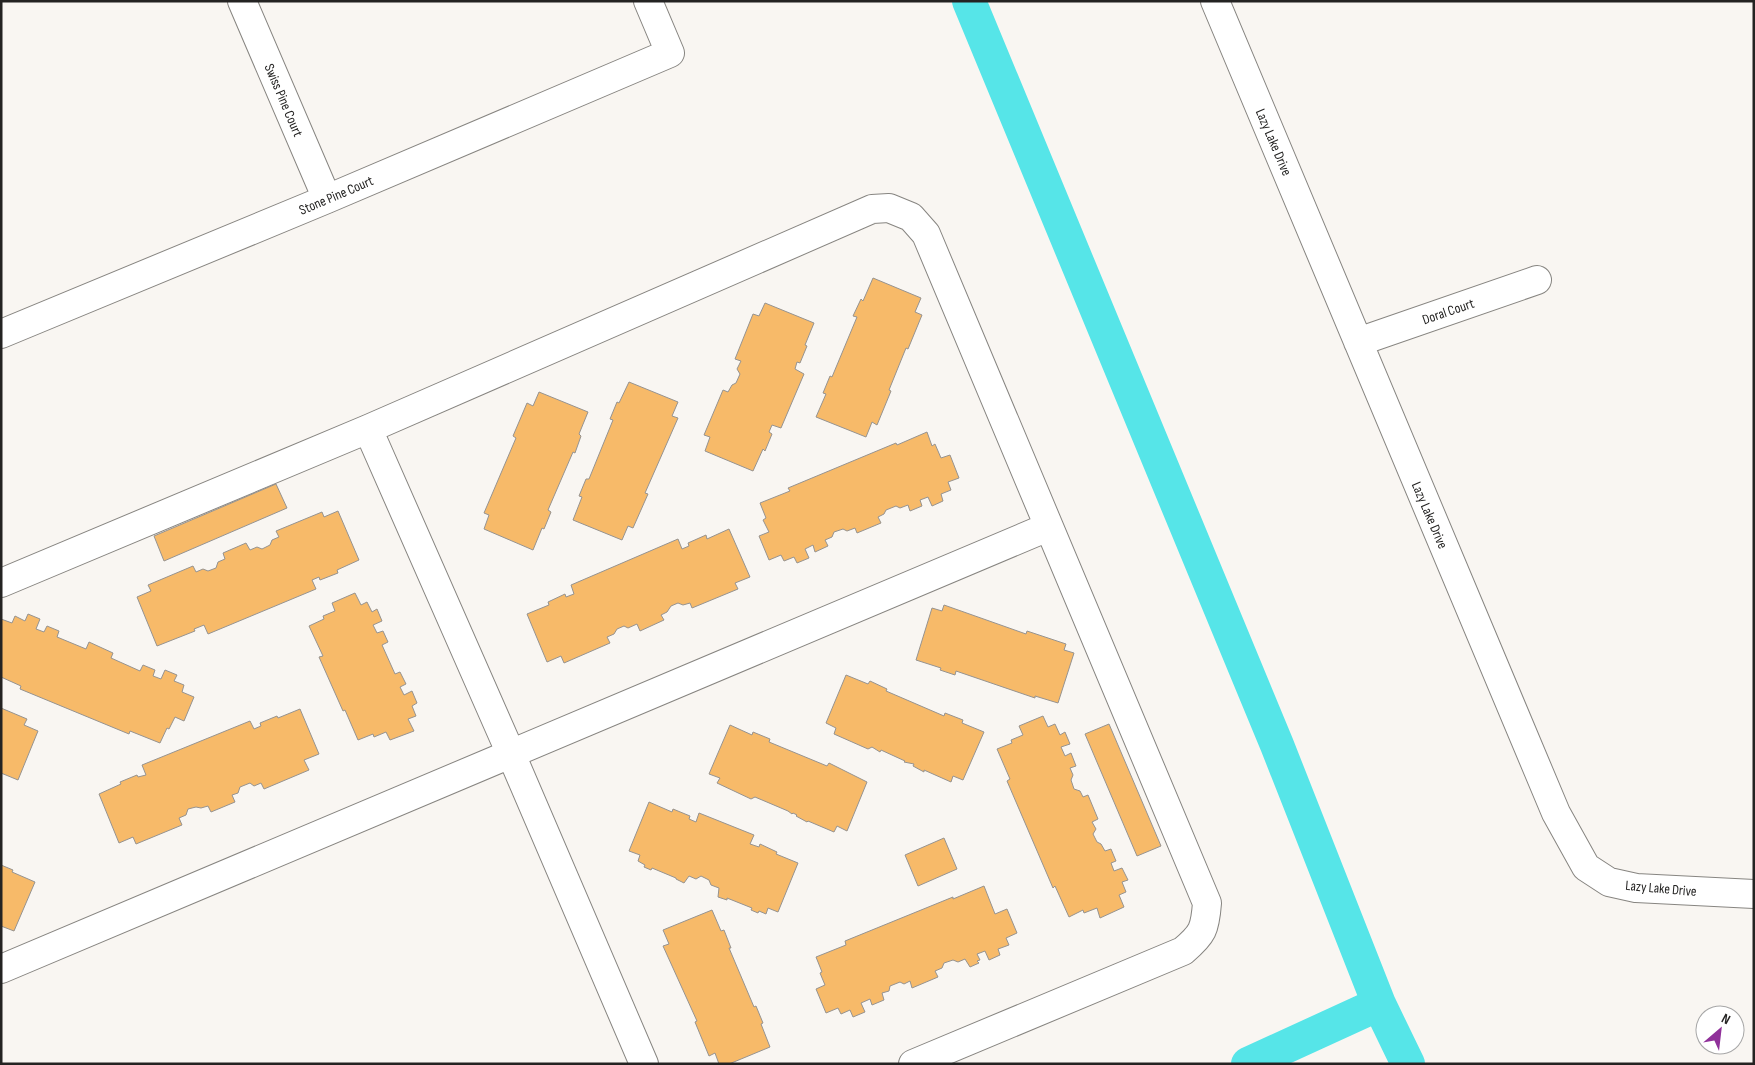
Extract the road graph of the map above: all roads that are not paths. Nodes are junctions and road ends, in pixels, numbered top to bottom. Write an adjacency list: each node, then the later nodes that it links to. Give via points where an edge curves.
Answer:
1 (242, 1): 4 (street, Swiss Pine Court)
2 (648, 1): 4 (street, Stone Pine Court, via 670,53)
3 (1215, 1): 7 (street, Lazy Lake Drive)
4 (327, 199): 6 (street, Stone Pine Court)
5 (1538, 280): 7 (street, Doral Court)
6 (1, 334)
7 (1358, 342): 12 (street, Lazy Lake Drive, via 1556,813 1586,867 1609,882 1636,888)
8 (368, 429): 9 (street, via 872,209 889,208 911,217 926,234); 10 (street); 11 (street)
9 (1048, 527): 11 (street); 15 (street, via 1207,904 1205,924 1197,939 1183,951)
10 (1, 583)
11 (511, 754): 13 (street); 14 (street)
12 (1754, 894)
13 (1, 969)
14 (644, 1064)
15 (914, 1064)

